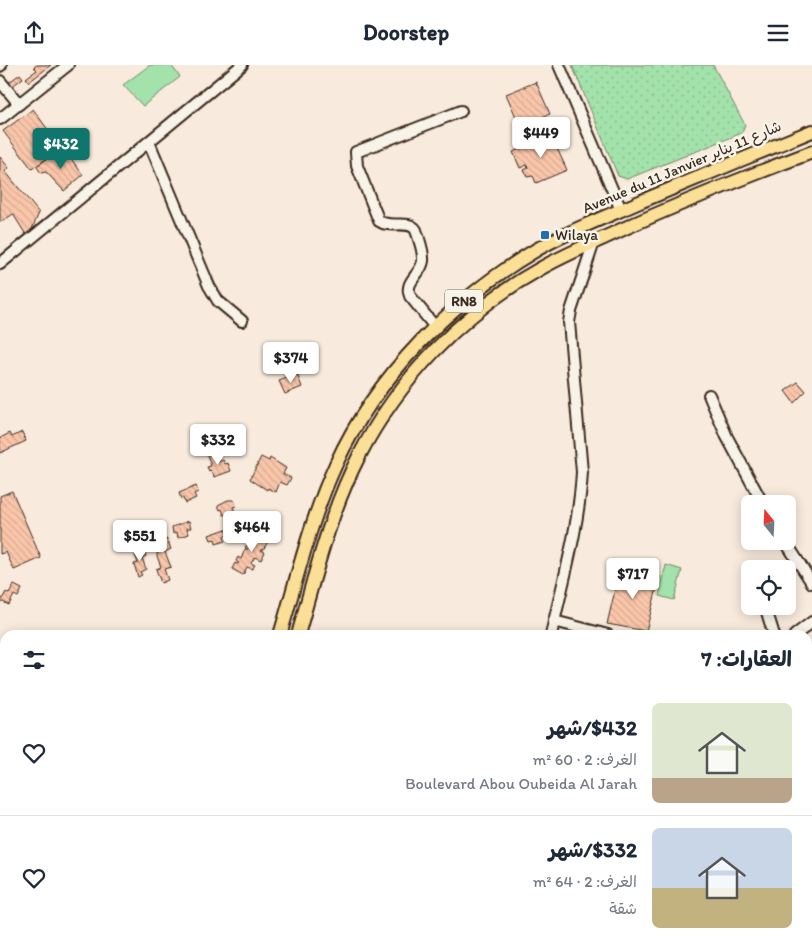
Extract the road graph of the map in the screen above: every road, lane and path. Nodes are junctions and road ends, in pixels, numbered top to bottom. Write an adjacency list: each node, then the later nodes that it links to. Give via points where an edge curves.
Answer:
1 (68, 65): 5 (street)
2 (242, 65): 9 (street)
3 (559, 65): 11 (street)
4 (0, 81): 5 (street)
5 (19, 104): 7 (street)
6 (461, 111): 15 (street, via 356,152 357,167 379,221 389,225 412,225 416,230 423,261 408,293)
7 (0, 119)
8 (812, 131): 11 (main road, Avenue du 11 Janvier شارع 11 يناير / RN8)
9 (149, 142): 13 (street); 14 (street, via 209,286 218,301)
10 (812, 152): 12 (main road, RN8)
11 (621, 210): 15 (main road, Avenue du 11 Janvier شارع 11 يناير / RN8, via 556,239 514,264 480,287)
12 (594, 242): 21 (street, via 569,322 582,472); 24 (main road, RN8, via 536,271 490,302 444,342 402,389 370,436 345,487 325,541)
13 (0, 264)
14 (242, 321)
15 (435, 327): 23 (main road, Avenue du 11 Janvier شارع 11 يناير / RN8, via 389,379 340,456 322,496)
16 (709, 395): 17 (street)
17 (758, 495)
18 (791, 550): 19 (street)
19 (812, 583)
20 (768, 615): 27 (street)
21 (554, 621): 25 (street); 26 (street)
22 (812, 622): 28 (street)
23 (282, 630)
24 (299, 630)
25 (552, 630)
26 (589, 630)
27 (772, 630)
28 (802, 630)

